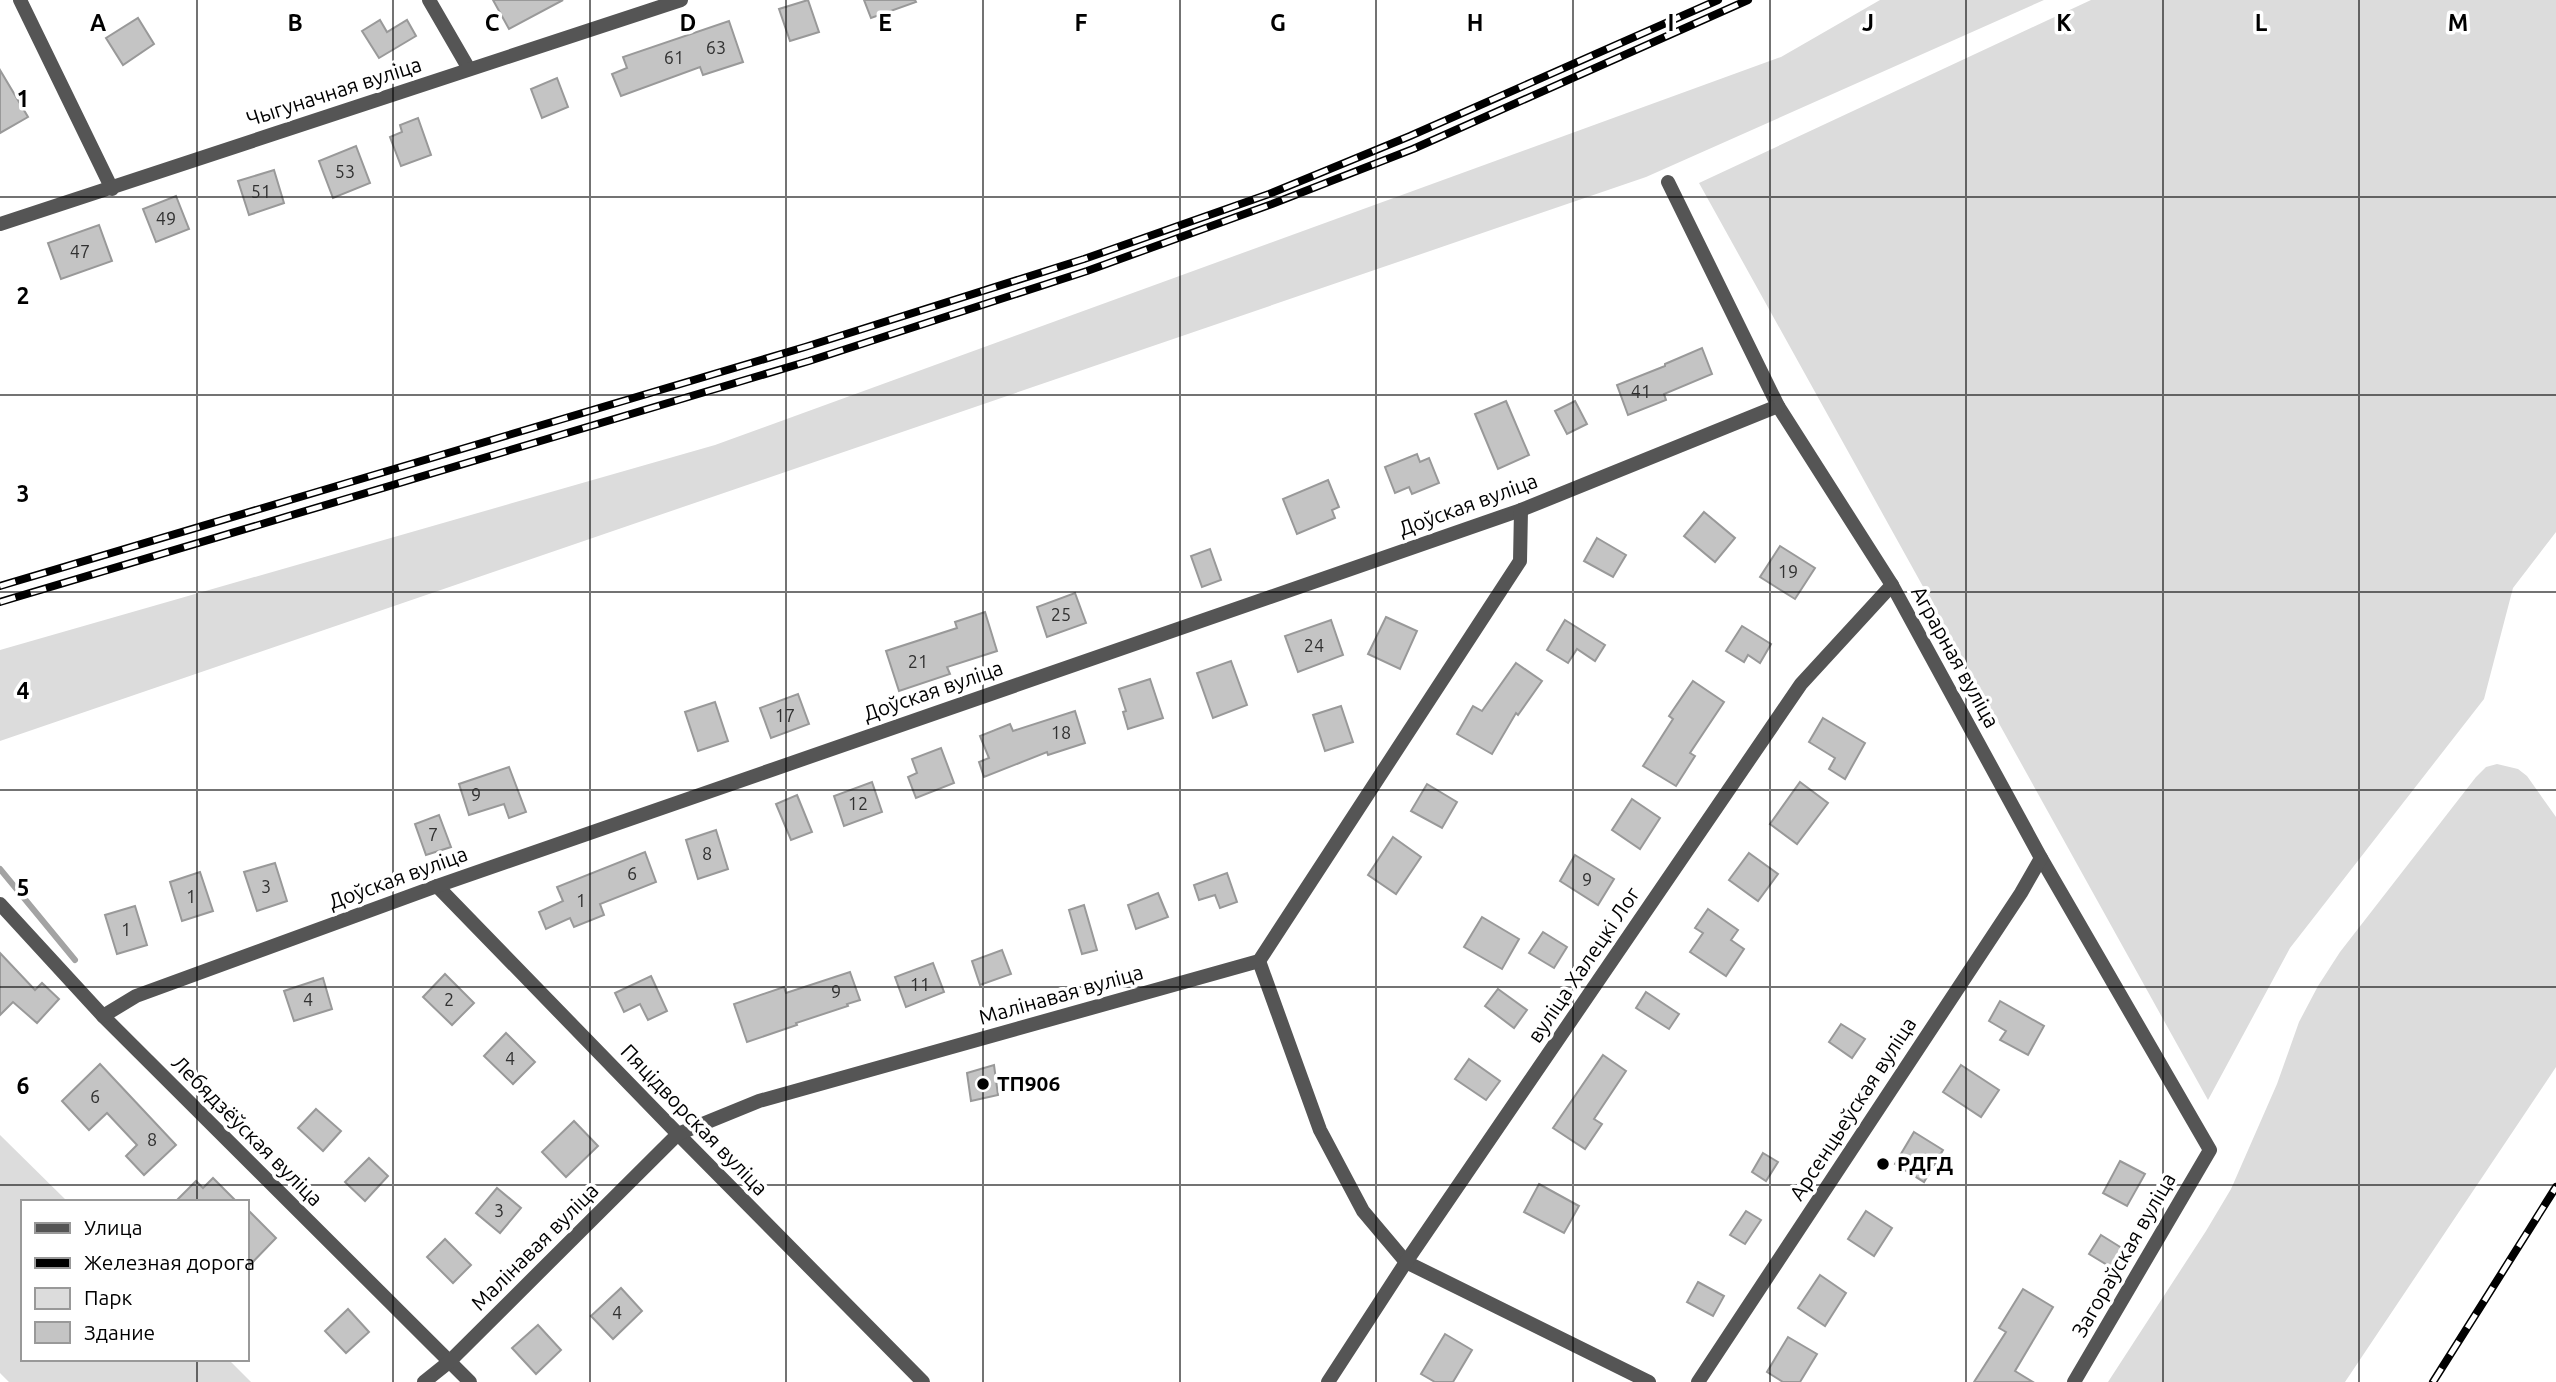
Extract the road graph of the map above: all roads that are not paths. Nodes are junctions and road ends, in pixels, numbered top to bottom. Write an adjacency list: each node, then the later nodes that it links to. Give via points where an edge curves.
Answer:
1 (20, 0): 6 (street)
2 (429, 0): 4 (street)
3 (681, 0): 4 (street, Чыгуначная вуліца)
4 (469, 69): 6 (street, Чыгуначная вуліца)
5 (1668, 182): 8 (street, Аграрная вуліца)
6 (112, 189): 7 (street, Чыгуначная вуліца)
7 (0, 225)
8 (1778, 406): 9 (street, Доўская вуліца); 10 (street, Аграрная вуліца)
9 (1521, 510): 12 (street, Доўская вуліца); 14 (street, via 1520,561)
10 (1892, 585): 11 (street, Аграрная вуліца); 18 (street, вуліца Халецкі Лог, via 1801,684)
11 (2041, 858): 17 (street, Аграрная вуліца); 25 (street, Арсенцьеўская вуліца)
12 (438, 886): 15 (street, Доўская вуліца, via 136,996); 16 (street, Пяцідворская вуліца)
13 (0, 904): 15 (street, Лебядзёўская вуліца)
14 (1259, 961): 16 (street, Малінавая вуліца, via 760,1101); 18 (street, via 1320,1130 1363,1211)
15 (103, 1016): 19 (street, Лебядзёўская вуліца)
16 (678, 1134): 19 (street, Малінавая вуліца); 22 (street, Пяцідворская вуліца)
17 (2210, 1150): 26 (street, Загораўская вуліца)
18 (1406, 1262): 23 (street, вуліца Халецкі Лог); 24 (street)
19 (449, 1362): 20 (street, Малінавая вуліца); 21 (street, Лебядзёўская вуліца)
20 (424, 1382)
21 (470, 1382)
22 (923, 1382)
23 (1328, 1382)
24 (1649, 1382)
25 (1698, 1382)
26 (2074, 1382)

